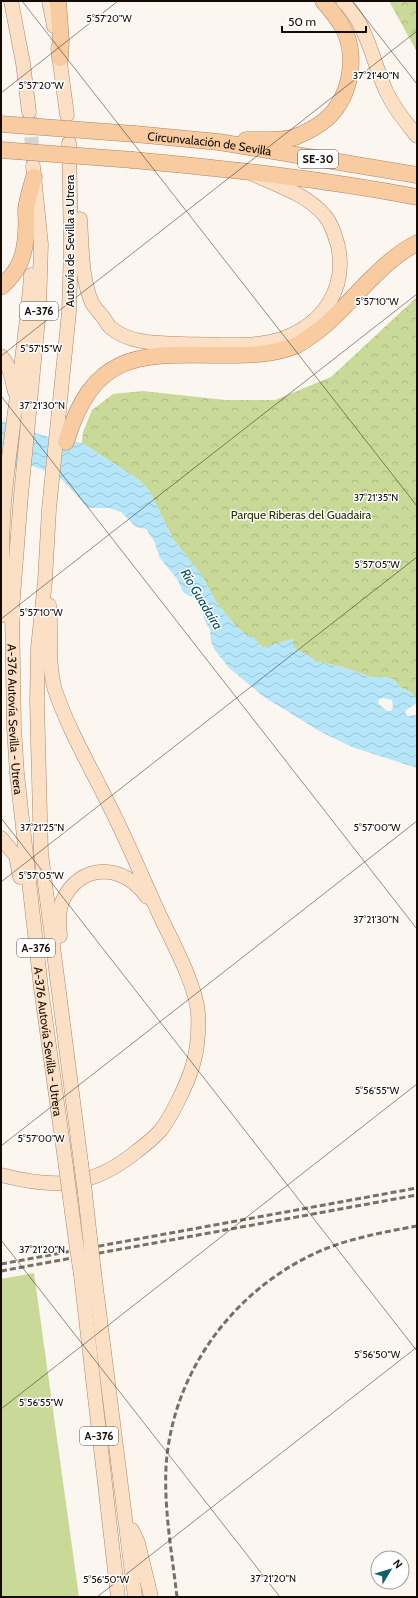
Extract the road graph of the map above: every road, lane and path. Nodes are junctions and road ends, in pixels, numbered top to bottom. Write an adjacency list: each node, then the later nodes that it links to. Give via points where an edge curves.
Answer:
1 (11, 1): 6 (main road)
2 (324, 1): 10 (highway, via 346,34 351,52 350,73 337,108 308,132 292,137)
3 (343, 1): 9 (main road, via 364,30 386,91 401,118)
4 (52, 3): 5 (highway, via 61,41)
5 (60, 58): 7 (main road)
6 (29, 112)
7 (67, 115)
8 (1, 124): 10 (highway, Circunvalación de Sevilla / SE-30, bridge)
9 (417, 136)
10 (219, 142): 15 (highway, Circunvalación de Sevilla / SE-30)
11 (69, 143): 16 (main road, Autovía de Sevilla a Utrera / A-376)
12 (1, 150): 14 (highway, Circunvalación de Sevilla / SE-30, bridge)
13 (34, 171): 18 (main road, A-376); 20 (highway, via 26,211 23,254 12,278)
14 (246, 171): 16 (main road, via 309,201 325,216 335,234 341,260 338,285 328,306 310,325 284,338 252,344 155,343 129,338 110,327 93,303 85,279 78,197); 17 (highway, Circunvalación de Sevilla / SE-30)
15 (417, 175)
16 (70, 186): 23 (main road, Autovía de Sevilla a Utrera / A-376, via 71,250)
17 (417, 197)
18 (39, 221): 22 (main road, via 33,244 30,294); 29 (main road, A-376 Autovía Sevilla - Utrera / A-376, via 39,309 12,610)
19 (417, 243): 23 (highway, via 374,276 322,329 296,346 258,355 153,356 130,360 111,369 96,382)
20 (1, 287)
21 (1, 356): 22 (main road, via 7,363)
22 (16, 401): 26 (main road, via 4,495)
23 (65, 420): 24 (highway); 25 (main road, Autovía de Sevilla a Utrera / A-376)
24 (66, 442): 25 (main road)
25 (53, 510): 28 (main road, A-376 Autovía Sevilla - Utrera / A-376)
26 (3, 540): 27 (main road); 29 (main road, via 4,675)
27 (1, 555)
28 (46, 580): 31 (main road, via 49,595 50,662 55,690); 33 (main road, A-376 Autovía Sevilla - Utrera / A-376, via 38,648 38,791 41,853)
29 (14, 728): 32 (main road, A-376 Autovía Sevilla - Utrera / A-376)
30 (1, 838): 32 (main road, via 16,856)
31 (160, 917): 33 (main road, via 137,884 117,873 98,872 88,875 71,887 62,903 59,922 65,996); 34 (main road, via 182,964 198,1012 196,1058 188,1081 168,1120 159,1132 130,1157 91,1179 47,1183)
32 (40, 988): 35 (main road, A-376 Autovía Sevilla - Utrera / A-376, bridge, via 76,1242)
33 (64, 1025): 35 (main road, A-376 Autovía Sevilla - Utrera / A-376, bridge, via 90,1238)
34 (1, 1175)
35 (87, 1274): 36 (main road, A-376 Autovía Sevilla - Utrera / A-376); 37 (main road, A-376 Autovía Sevilla - Utrera / A-376)
36 (125, 1515): 38 (main road, A-376 Autovía Sevilla - Utrera / A-376); 39 (main road, via 138,1543)
37 (118, 1597)
38 (135, 1597)
39 (152, 1597)

